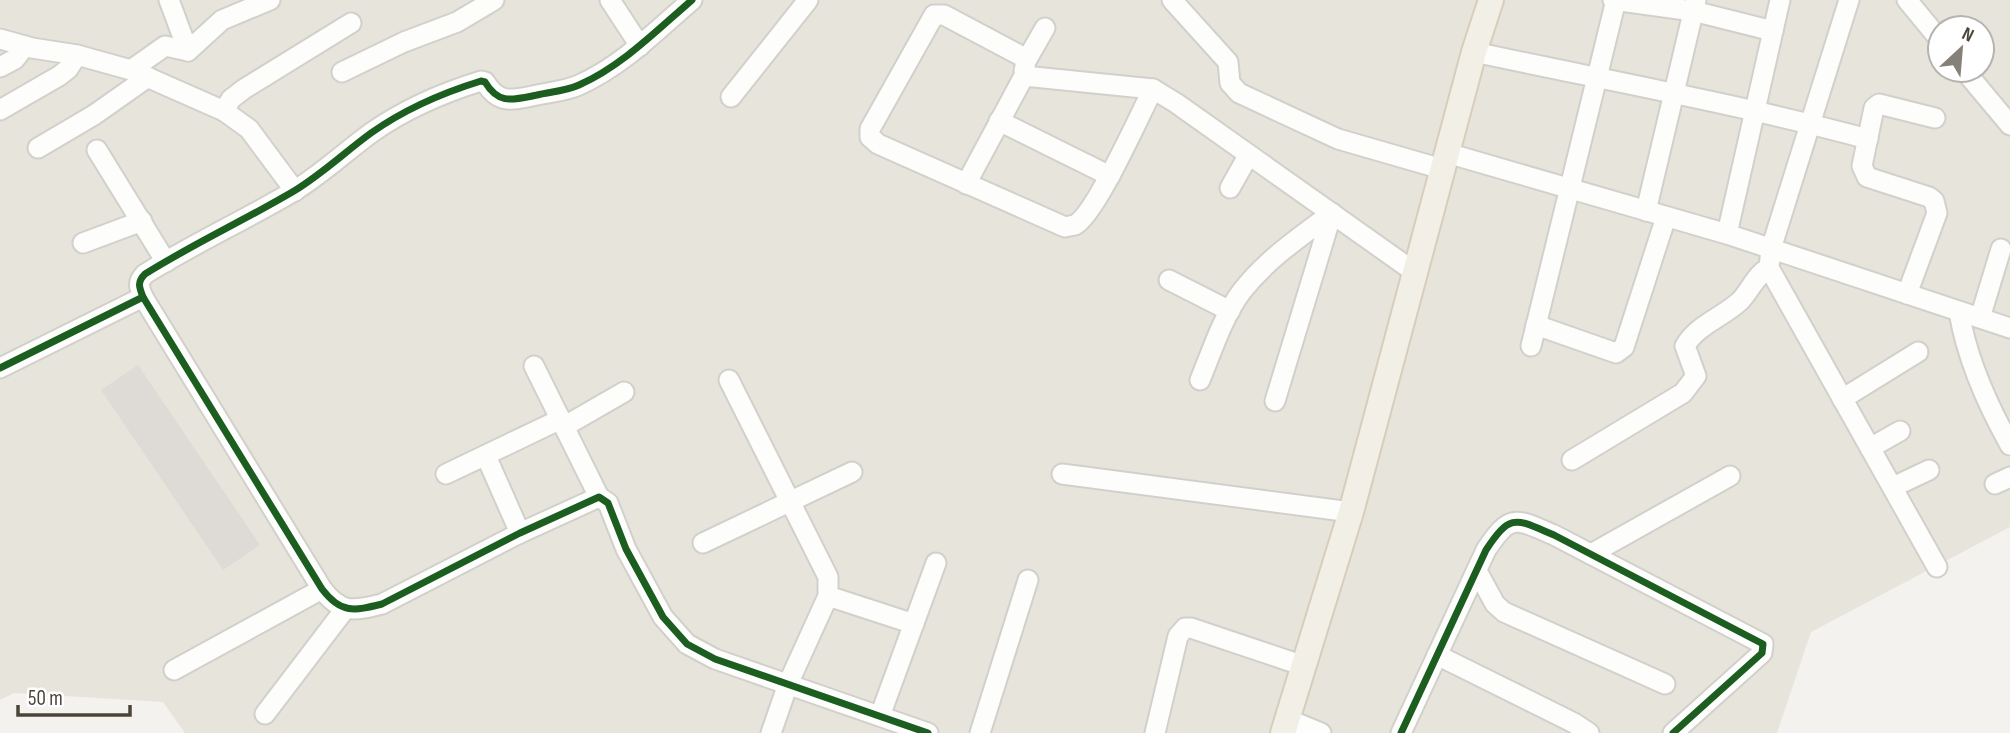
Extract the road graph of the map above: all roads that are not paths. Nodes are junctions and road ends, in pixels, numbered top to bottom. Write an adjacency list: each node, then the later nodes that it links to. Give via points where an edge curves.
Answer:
1 (169, 0): 21 (street)
2 (271, 0): 21 (street, via 222,20)
3 (495, 0): 26 (street, via 457,22)
4 (610, 0): 20 (street)
5 (692, 0): 20 (street)
6 (808, 0): 32 (street)
7 (1172, 0): 44 (street, via 1228,62 1230,83 1239,93 1338,139)
8 (1491, 0): 22 (main road)
9 (1615, 0): 13 (street); 28 (street)
10 (1780, 0): 17 (street)
11 (1849, 0): 38 (street)
12 (1907, 0): 15 (street)
13 (1694, 5): 17 (street); 31 (street)
14 (351, 23): 34 (street, via 255,82)
15 (1926, 23)
16 (1045, 28): 24 (street)
17 (1773, 31): 35 (street)
18 (0, 38): 19 (street)
19 (25, 46): 23 (street); 25 (street)
20 (640, 46): 49 (street, via 576,87 521,99 500,98 481,81 433,97 374,131)
21 (188, 51): 27 (street, via 165,46)
22 (1474, 52): 28 (street); 44 (main road)
23 (77, 55): 27 (street); 33 (street, via 60,76)
24 (1025, 67): 30 (street); 37 (street); 46 (street, via 944,15 934,15 870,129 870,137 878,144)
25 (0, 68)
26 (342, 72)
27 (139, 74): 34 (street); 41 (street, via 93,115)
28 (1595, 78): 31 (street); 47 (street)
29 (1976, 84): 39 (street)
30 (1153, 89): 43 (street); 45 (street)
31 (1675, 94): 35 (street); 50 (street)
32 (731, 97)
33 (0, 110)
34 (224, 110): 49 (street, via 249,129)
35 (1755, 111): 38 (street); 54 (street)
36 (1935, 117): 40 (street, via 1879,104 1874,108)
37 (999, 121): 45 (street); 46 (street)
38 (1812, 124): 40 (street); 57 (street)
39 (2010, 125)
40 (1868, 139): 61 (street, via 1862,166 1867,177 1929,197 1937,207)
41 (38, 148)
42 (97, 150): 53 (street)
43 (1248, 156): 48 (street); 51 (street)
44 (1445, 161): 47 (street); 59 (main road)
45 (1110, 176): 46 (street, via 1083,217 1065,227)
46 (965, 184)
47 (1570, 187): 50 (street); 66 (street)
48 (1230, 188)
49 (295, 191): 58 (street)
50 (1646, 211): 52 (street)
51 (1332, 213): 59 (street); 63 (street, via 1273,257); 76 (street)
52 (1666, 217): 54 (street); 66 (street, via 1620,352)
53 (142, 221): 55 (street); 58 (street)
54 (1727, 234): 57 (street)
55 (83, 243)
56 (2001, 249): 65 (street)
57 (1770, 259): 61 (street); 75 (street); 82 (street, via 1740,301 1690,337 1685,346 1696,376 1683,393)
58 (166, 262): 62 (street, via 140,279)
59 (1416, 274): 91 (main road)
60 (1169, 279): 63 (street)
61 (1907, 294): 64 (street)
62 (143, 297): 71 (street); 99 (street)
63 (1230, 311): 73 (street)
64 (1959, 312): 65 (street); 79 (street, via 1991,411)
65 (1980, 318): 67 (street)
66 (1536, 325): 68 (street)
67 (2010, 328)
68 (1531, 346)
69 (1918, 352): 75 (street)
70 (534, 366): 77 (street)
71 (0, 368)
72 (729, 380): 90 (street)
73 (1200, 380)
74 (624, 392): 77 (street)
75 (1842, 399): 80 (street)
76 (1275, 401)
77 (563, 423): 81 (street); 89 (street)
78 (1900, 431): 80 (street)
79 (2010, 445)
80 (1870, 447): 88 (street)
81 (486, 456): 85 (street); 92 (street)
82 (1572, 460)
83 (1929, 470): 88 (street)
84 (852, 472): 90 (street)
85 (446, 474)
86 (1062, 474): 91 (street)
87 (1730, 476): 94 (street)
88 (1893, 487): 96 (street)
89 (599, 497): 92 (street); 106 (street, via 608,503 626,549 663,617 687,644 715,659)
90 (789, 502): 93 (street); 100 (street, via 828,577)
91 (1352, 512): 104 (main road)
92 (520, 533): 101 (street, via 382,604)
93 (703, 543)
94 (1591, 554): 97 (street, via 1524,523 1510,522 1500,529); 111 (street, via 1763,644 1762,653)
95 (936, 564): 102 (street)
96 (1937, 567)
97 (1477, 571): 103 (street); 107 (street, via 1504,612)
98 (1028, 580): 114 (street)
99 (322, 589): 101 (street); 105 (street)
100 (828, 596): 102 (street); 106 (street)
101 (345, 609): 108 (street)
102 (914, 624): 109 (street)
103 (1437, 655): 117 (street); 118 (street)
104 (1304, 666): 110 (main road); 115 (street, via 1185,628 1178,636)
105 (174, 670)
106 (788, 684): 109 (street); 112 (street)
107 (1665, 684)
108 (265, 715)
109 (880, 716): 113 (street)
110 (1285, 726): 116 (street)
111 (1680, 731)
112 (771, 733)
113 (928, 733)
114 (981, 733)
115 (1155, 733)
116 (1321, 733)
117 (1401, 733)
118 (1589, 733)

